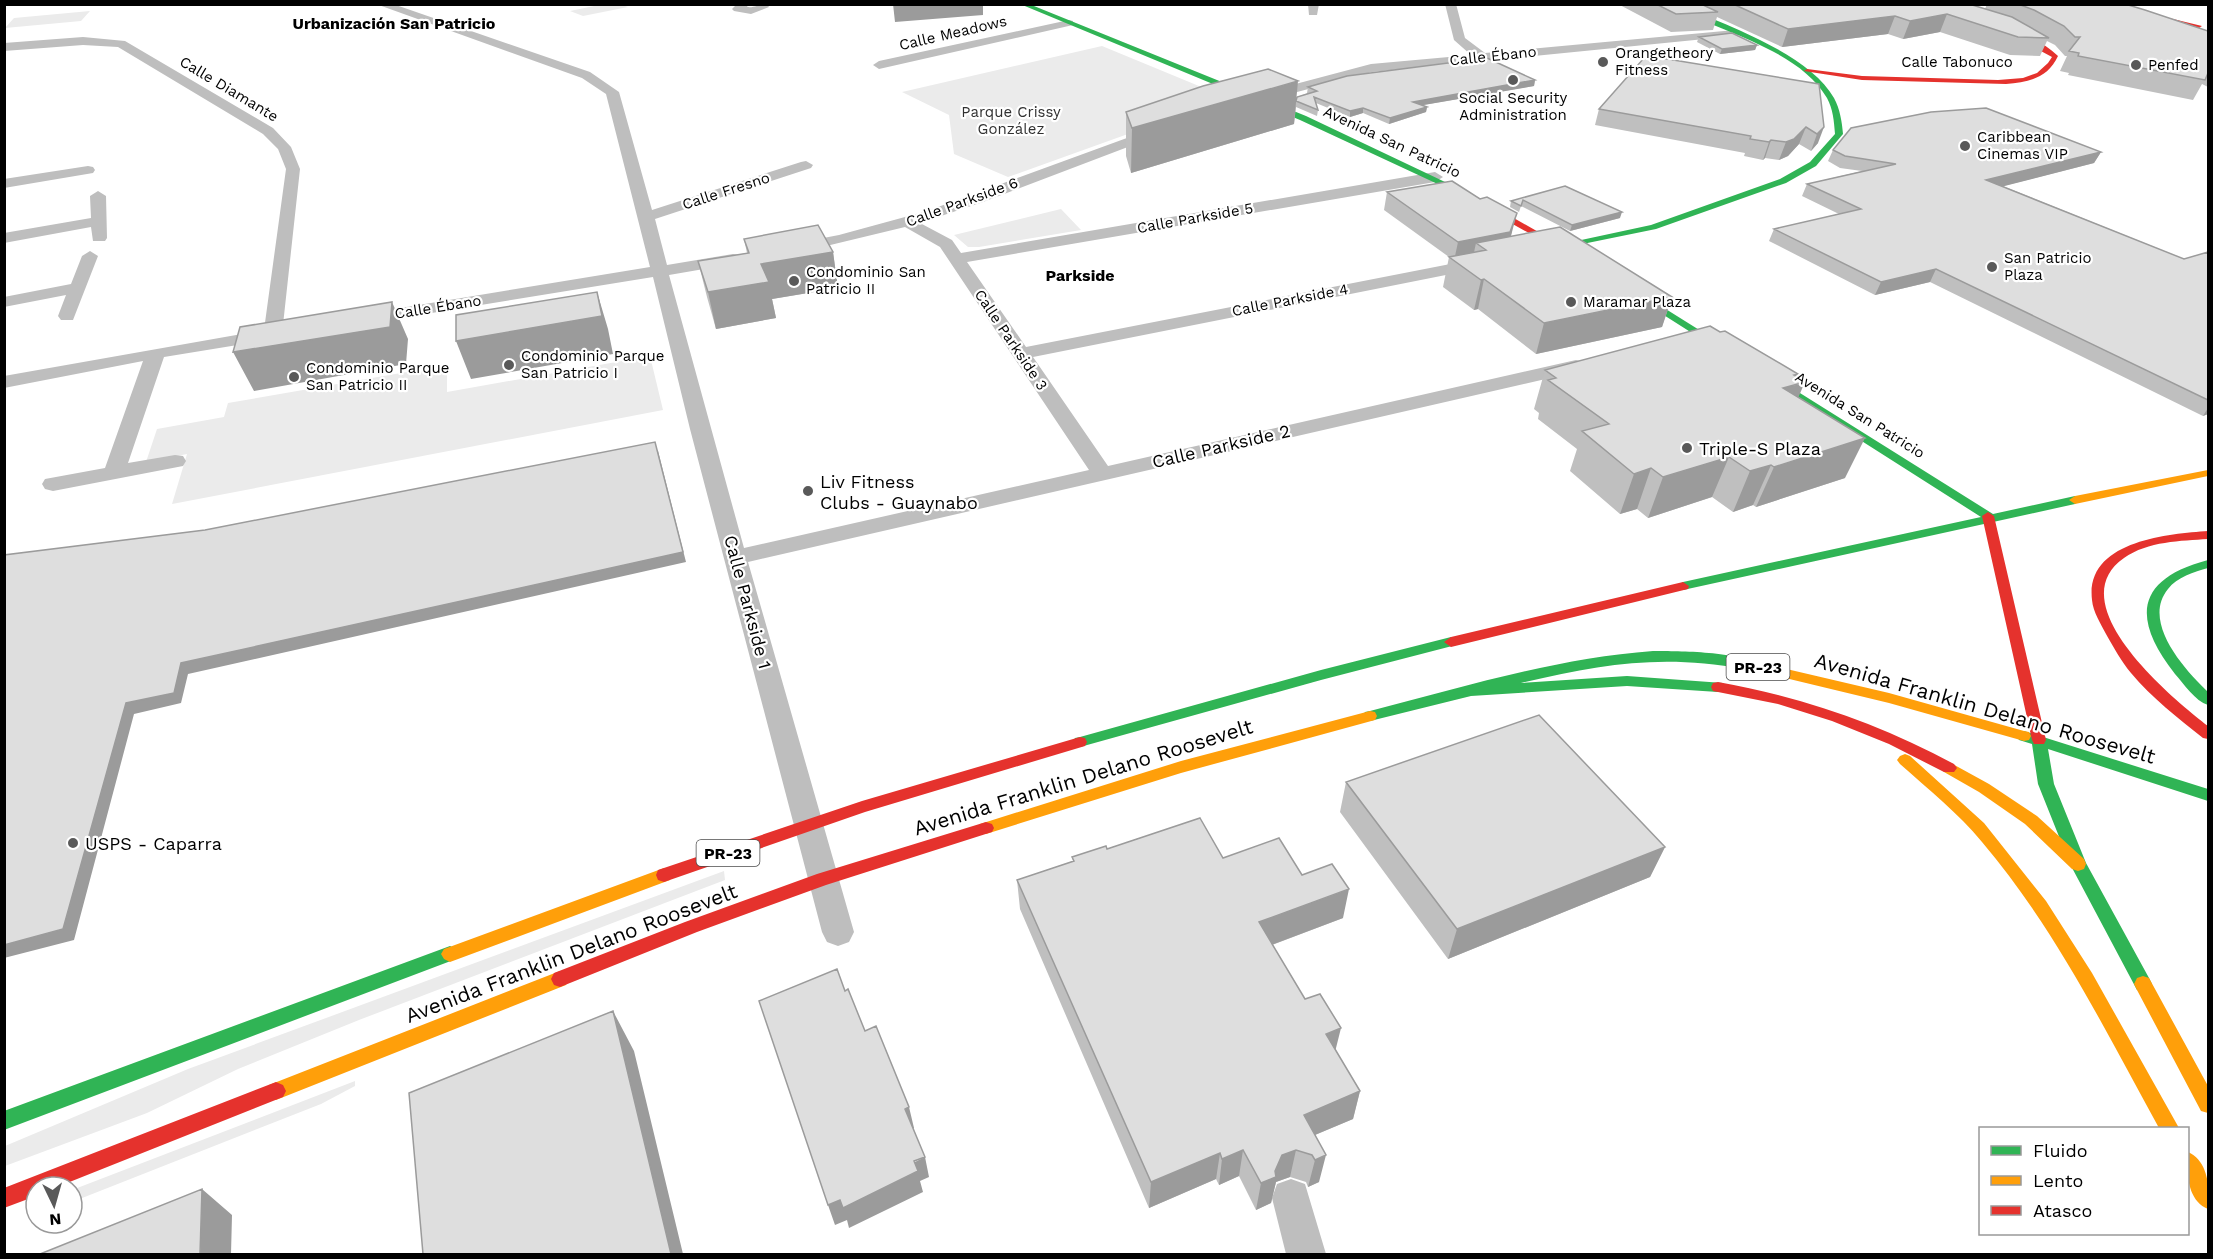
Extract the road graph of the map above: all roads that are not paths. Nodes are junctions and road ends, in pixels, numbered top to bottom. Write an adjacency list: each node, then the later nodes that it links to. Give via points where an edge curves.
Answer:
1 (381, 4): 30 (street, Calle Parkside 1, via 586,75 612,92)
2 (744, 4): 3 (street, via 738,9 754,10 762,8)
3 (761, 4)
4 (1023, 4): 12 (main road, Avenida San Patricio)
5 (1450, 4): 18 (street, via 1460,40)
6 (1671, 4): 14 (main road)
7 (1925, 4): 22 (main road, Calle Tabonuco, via 2019,34 2055,56 2053,63 2041,74 2003,80)
8 (2083, 4): 15 (main road)
9 (2101, 4): 13 (main road)
10 (2117, 4): 13 (main road)
11 (2144, 4): 13 (main road)
12 (1068, 23): 20 (street, Calle Meadows); 24 (main road, Avenida San Patricio)
13 (2206, 24)
14 (1735, 33): 18 (street, Calle Ébano); 21 (main road)
15 (2173, 35)
16 (26, 45): 17 (street, Calle Diamante); 19 (street); 48 (street, Calle Diamante, via 83,41 121,44 282,142 293,169)
17 (4, 47)
18 (1482, 57): 24 (street, Calle Ébano, via 1371,68)
19 (12, 60)
20 (878, 65)
21 (1807, 71): 22 (main road, Calle Tabonuco); 23 (main road)
22 (1851, 78): 23 (main road, Calle Tabonuco)
23 (1821, 84): 34 (main road, via 1837,110 1839,134 1813,164 1783,181 1663,224)
24 (1255, 100): 25 (street); 28 (main road, Avenida San Patricio)
25 (1235, 106)
26 (1172, 126): 32 (street, Calle Parkside 6)
27 (806, 165): 30 (street, Calle Fresno)
28 (1435, 177): 34 (main road, Avenida San Patricio); 39 (street, Calle Parkside 5)
29 (4, 184): 31 (street, via 86,165 96,192)
30 (646, 217): 41 (street, Calle Parkside 1)
31 (98, 221): 33 (street); 43 (street, via 95,249)
32 (908, 222): 36 (street, Calle Parkside 6, via 846,240); 39 (street, Calle Parkside 3, via 946,244)
33 (4, 238)
34 (1560, 247): 35 (street); 40 (main road, Avenida San Patricio)
35 (1538, 251)
36 (776, 252)
37 (753, 256): 41 (street)
38 (1503, 258): 52 (street, Calle Parkside 4)
39 (956, 259): 52 (street, Calle Parkside 3)
40 (1580, 259)
41 (660, 271): 46 (street, Calle Ébano); 62 (street, Calle Parkside 1)
42 (1618, 283): 49 (main road, Avenida San Patricio)
43 (77, 288): 44 (street); 45 (street)
44 (4, 302)
45 (67, 316)
46 (343, 322)
47 (296, 330): 48 (street)
48 (273, 334): 51 (street)
49 (1706, 336): 50 (street); 60 (main road, Avenida San Patricio)
50 (1671, 344)
51 (156, 353): 54 (street); 56 (street)
52 (1020, 354): 58 (street, Calle Parkside 3)
53 (1601, 360): 58 (street, Calle Parkside 2)
54 (4, 382)
55 (175, 460): 56 (street)
56 (114, 472): 59 (street)
57 (2208, 472): 60 (main road, Avenida Franklin Delano Roosevelt)
58 (1101, 473): 62 (street, Calle Parkside 2)
59 (53, 484)
60 (1990, 517): 68 (main road); 70 (main road, Avenida Franklin Delano Roosevelt / PR-23, via 1387,657 1083,741)
61 (2208, 535): 67 (main road, via 2176,536 2125,551 2105,570 2097,594 2106,621 2135,669)
62 (737, 557): 70 (street, Calle Parkside 1)
63 (2208, 564): 65 (main road, via 2192,567 2167,580 2154,600 2153,625 2166,654)
64 (1472, 692): 66 (main road, via 1650,681 1730,690 1781,701); 68 (main road, Avenida Franklin Delano Roosevelt / PR-23, via 1578,664 1631,655 1687,655 1730,661 1889,698); 72 (main road, Avenida Franklin Delano Roosevelt / PR-23, via 1181,767)
65 (2208, 700)
66 (1860, 727): 71 (main road, via 1940,763 1990,791 2027,817); 78 (main road, via 1925,775 2000,852 2048,915)
67 (2208, 734)
68 (2039, 740): 69 (main road, Avenida Franklin Delano Roosevelt / PR-23); 71 (main road, via 2046,784)
69 (2208, 795)
70 (809, 824): 72 (street, Calle Parkside 1); 77 (main road, Avenida Franklin Delano Roosevelt / PR-23)
71 (2078, 864): 74 (main road)
72 (823, 879): 73 (street, Calle Parkside 1); 80 (main road, Avenida Franklin Delano Roosevelt / PR-23)
73 (838, 932)
74 (2148, 996): 75 (main road); 76 (main road)
75 (2208, 1078)
76 (2208, 1104)
77 (4, 1121)
78 (2168, 1127)
79 (2189, 1166): 82 (main road)
80 (4, 1198)
81 (1291, 1198): 83 (street)
82 (2208, 1199)
83 (1306, 1254)

